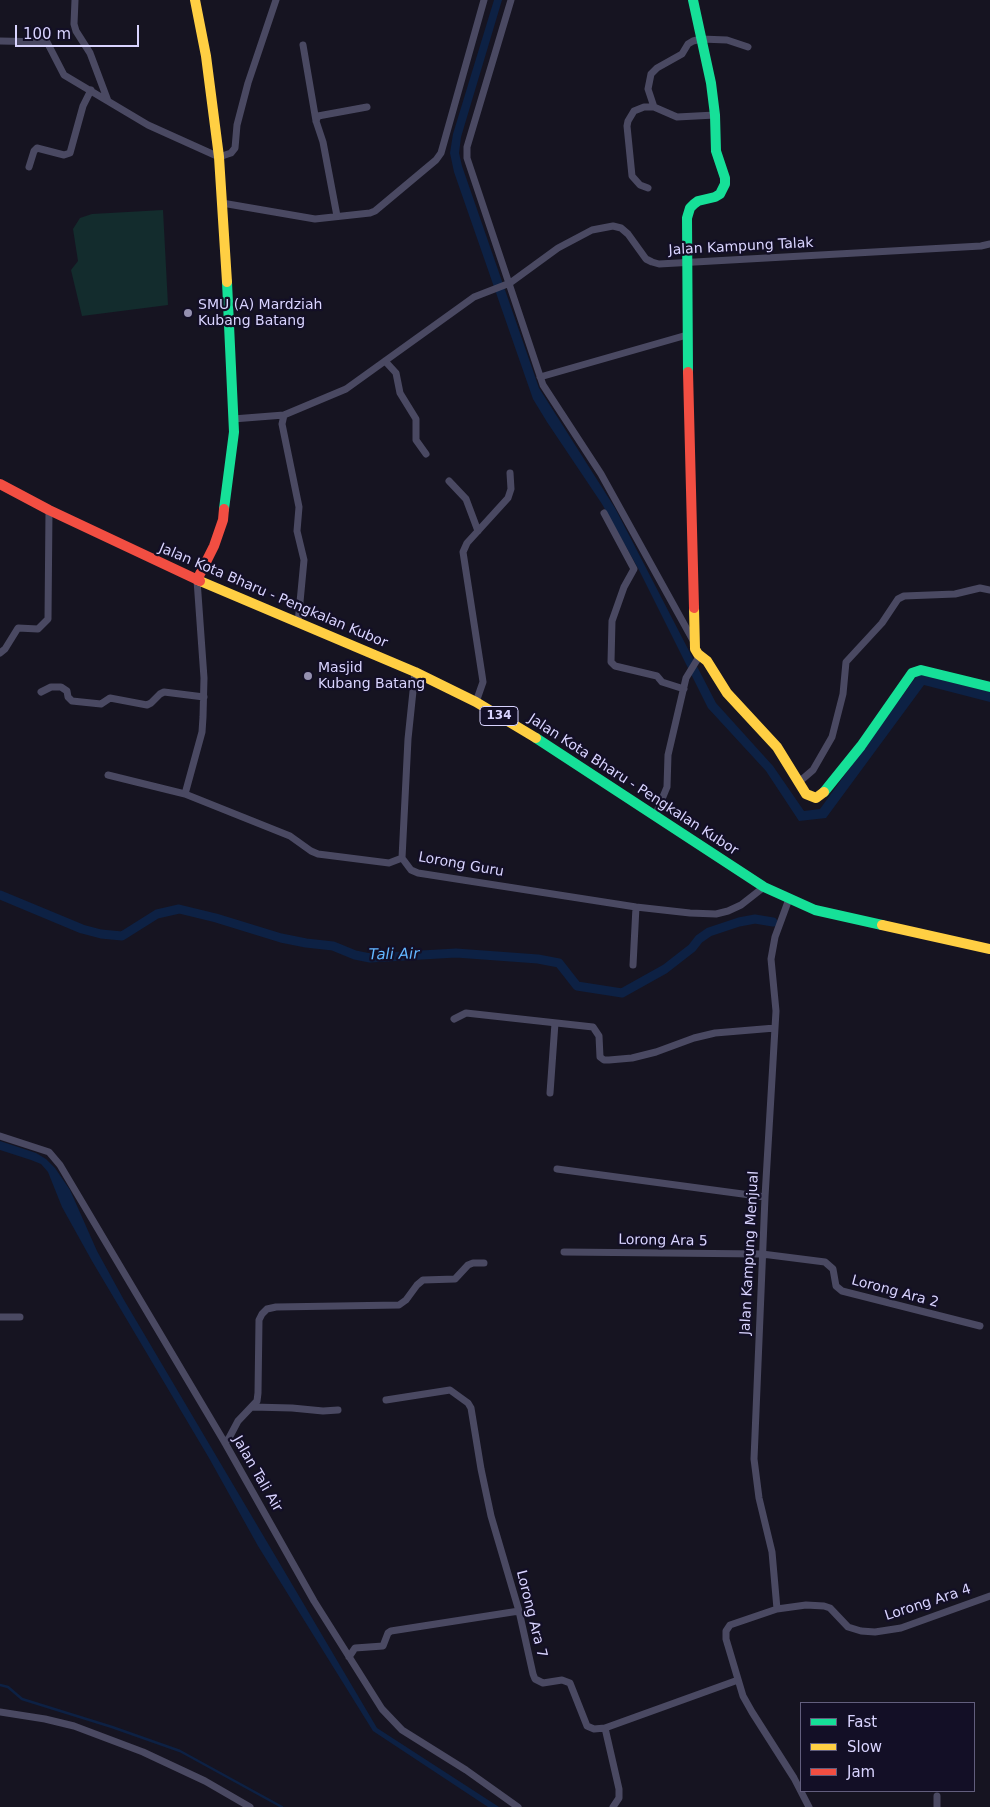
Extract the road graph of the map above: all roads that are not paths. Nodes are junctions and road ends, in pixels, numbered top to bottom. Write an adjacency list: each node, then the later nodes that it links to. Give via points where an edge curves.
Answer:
1 (75, 0): 12 (street, via 76,31 90,53)
2 (194, 0): 17 (street, via 206,56)
3 (276, 0): 17 (street, via 248,83 237,125 235,148)
4 (484, 0): 21 (street, via 440,156 375,211)
5 (511, 0): 24 (street, via 466,153)
6 (693, 0): 7 (street)
7 (701, 39): 10 (street, via 727,40); 14 (street, via 691,42 682,54 651,74 648,86); 15 (street)
8 (0, 40): 11 (street, via 47,42 63,74)
9 (303, 45): 16 (street)
10 (748, 47)
11 (91, 90): 12 (street); 18 (street, via 70,153 64,155 37,148)
12 (108, 101): 17 (street, via 148,126)
13 (367, 107): 16 (street, via 318,116)
14 (654, 107): 15 (street, via 677,117); 19 (street, via 634,111 627,126 632,176)
15 (715, 115): 23 (street, via 716,151 725,184 720,194 690,208 687,218)
16 (316, 121): 21 (street)
17 (219, 157): 20 (street)
18 (29, 167)
19 (648, 188)
20 (222, 203): 21 (street, via 315,219); 29 (street)
21 (337, 216)
22 (990, 244): 23 (street, Jalan Kampung Talak)
23 (688, 262): 24 (street, Jalan Kampung Talak, via 652,262 643,256 625,231 609,227 575,238); 25 (street)
24 (508, 284): 26 (street, Jalan Kampung Talak, via 474,297); 27 (street)
25 (687, 335): 27 (street); 40 (street)
26 (385, 361): 28 (street, Jalan Kampung Talak, via 346,389); 30 (street, via 396,373 400,393 416,419 416,440)
27 (540, 377): 40 (street, via 601,474)
28 (284, 415): 29 (street, Jalan Kampung Talak); 39 (street, via 282,424 297,490 300,510 297,531 304,560)
29 (233, 419): 37 (street, via 223,520)
30 (426, 454)
31 (510, 473): 36 (street, via 509,495)
32 (449, 481): 36 (street, via 466,499)
33 (0, 484): 34 (street, Jalan Kota Bharu - Pengkalan Kubor / 134)
34 (49, 510): 37 (street, Jalan Kota Bharu - Pengkalan Kubor / 134); 41 (street, via 48,619 38,629 18,628 6,649)
35 (604, 513): 45 (street, via 634,569 624,586 612,621 611,662)
36 (478, 531): 48 (street, via 462,555 483,682)
37 (197, 580): 39 (street, Jalan Kota Bharu - Pengkalan Kubor / 134); 47 (street)
38 (990, 590): 50 (street, via 980,588 955,594 898,598 882,624 846,662 843,693 832,737 813,770)
39 (298, 623): 43 (street, Jalan Kota Bharu - Pengkalan Kubor / 134)
40 (694, 642): 42 (street)
41 (0, 653)
42 (699, 658): 45 (street, via 688,674); 50 (street, via 710,665 727,693 777,747)
43 (415, 672): 48 (street, Jalan Kota Bharu - Pengkalan Kubor / 134); 53 (street)
44 (990, 687): 50 (street, via 917,671 909,676 824,792 812,797 806,794)
45 (684, 689): 52 (street, via 668,755 667,787)
46 (41, 692): 47 (street, via 51,687 62,687 72,701 101,704 110,698 149,704 164,692)
47 (204, 698): 51 (street, via 202,732)
48 (476, 702): 52 (street, Jalan Kota Bharu - Pengkalan Kubor / 134)
49 (108, 775): 51 (street, Lorong Guru)
50 (799, 782)
51 (185, 794): 53 (street, Lorong Guru, via 290,836 318,854 389,863)
52 (655, 816): 54 (street, Jalan Kota Bharu - Pengkalan Kubor / 134)
53 (402, 858): 56 (street, Lorong Guru, via 418,873)
54 (764, 887): 55 (street, Jalan Kota Bharu - Pengkalan Kubor / 134); 56 (street, Lorong Guru, via 741,904 716,914)
55 (789, 899): 57 (street, Jalan Kota Bharu - Pengkalan Kubor / 134, via 815,910); 61 (street, Jalan Kampung Menjual, via 775,937 772,960)
56 (636, 907): 58 (street)
57 (990, 949)
58 (633, 966)
59 (454, 1018): 60 (street, via 466,1013)
60 (555, 1023): 61 (street, via 593,1027 599,1036 600,1057 604,1060 632,1058 715,1033); 62 (street)
61 (775, 1028): 65 (street, Jalan Kampung Menjual)
62 (550, 1093)
63 (0, 1136): 75 (street, Jalan Tali Air, via 49,1152 55,1158)
64 (557, 1169): 65 (street)
65 (764, 1197): 67 (street, Jalan Kampung Menjual)
66 (564, 1252): 67 (street, Lorong Ara 5)
67 (762, 1254): 71 (street, Lorong Ara 2, via 825,1262 833,1269 836,1286 842,1291); 77 (street, Jalan Kampung Menjual, via 754,1459 759,1498 772,1552)
68 (484, 1263): 73 (street, via 468,1265 455,1279 423,1280 399,1305 267,1309 258,1320 258,1393)
69 (0, 1317): 70 (street)
70 (20, 1318)
71 (980, 1326)
72 (386, 1400): 78 (street, Lorong Ara 7, via 450,1390 468,1403 491,1516)
73 (252, 1407): 74 (street); 75 (street, via 238,1421)
74 (338, 1410)
75 (225, 1443): 79 (street, Jalan Tali Air)
76 (990, 1596): 77 (street, Lorong Ara 4, via 901,1628 875,1632 848,1627 824,1606)
77 (777, 1609): 80 (street, Lorong Ara 4, via 730,1625 726,1631)
78 (519, 1611): 79 (street, via 392,1630 383,1646 356,1648); 82 (street, Lorong Ara 7, via 535,1679 543,1683 562,1680 570,1683 587,1726)
79 (349, 1657): 87 (street, Jalan Tali Air, via 382,1709 402,1730)
80 (738, 1680): 82 (street); 83 (street, Lorong Ara 4, via 752,1712)
81 (0, 1712): 86 (street, via 74,1726 143,1752 205,1781)
82 (605, 1728): 88 (street, via 619,1789 619,1798)
83 (800, 1791)
84 (801, 1792): 89 (street, Lorong Ara 4)
85 (937, 1796): 90 (street)
86 (250, 1807)
87 (518, 1807)
88 (613, 1807)
89 (809, 1807)
90 (937, 1807)

